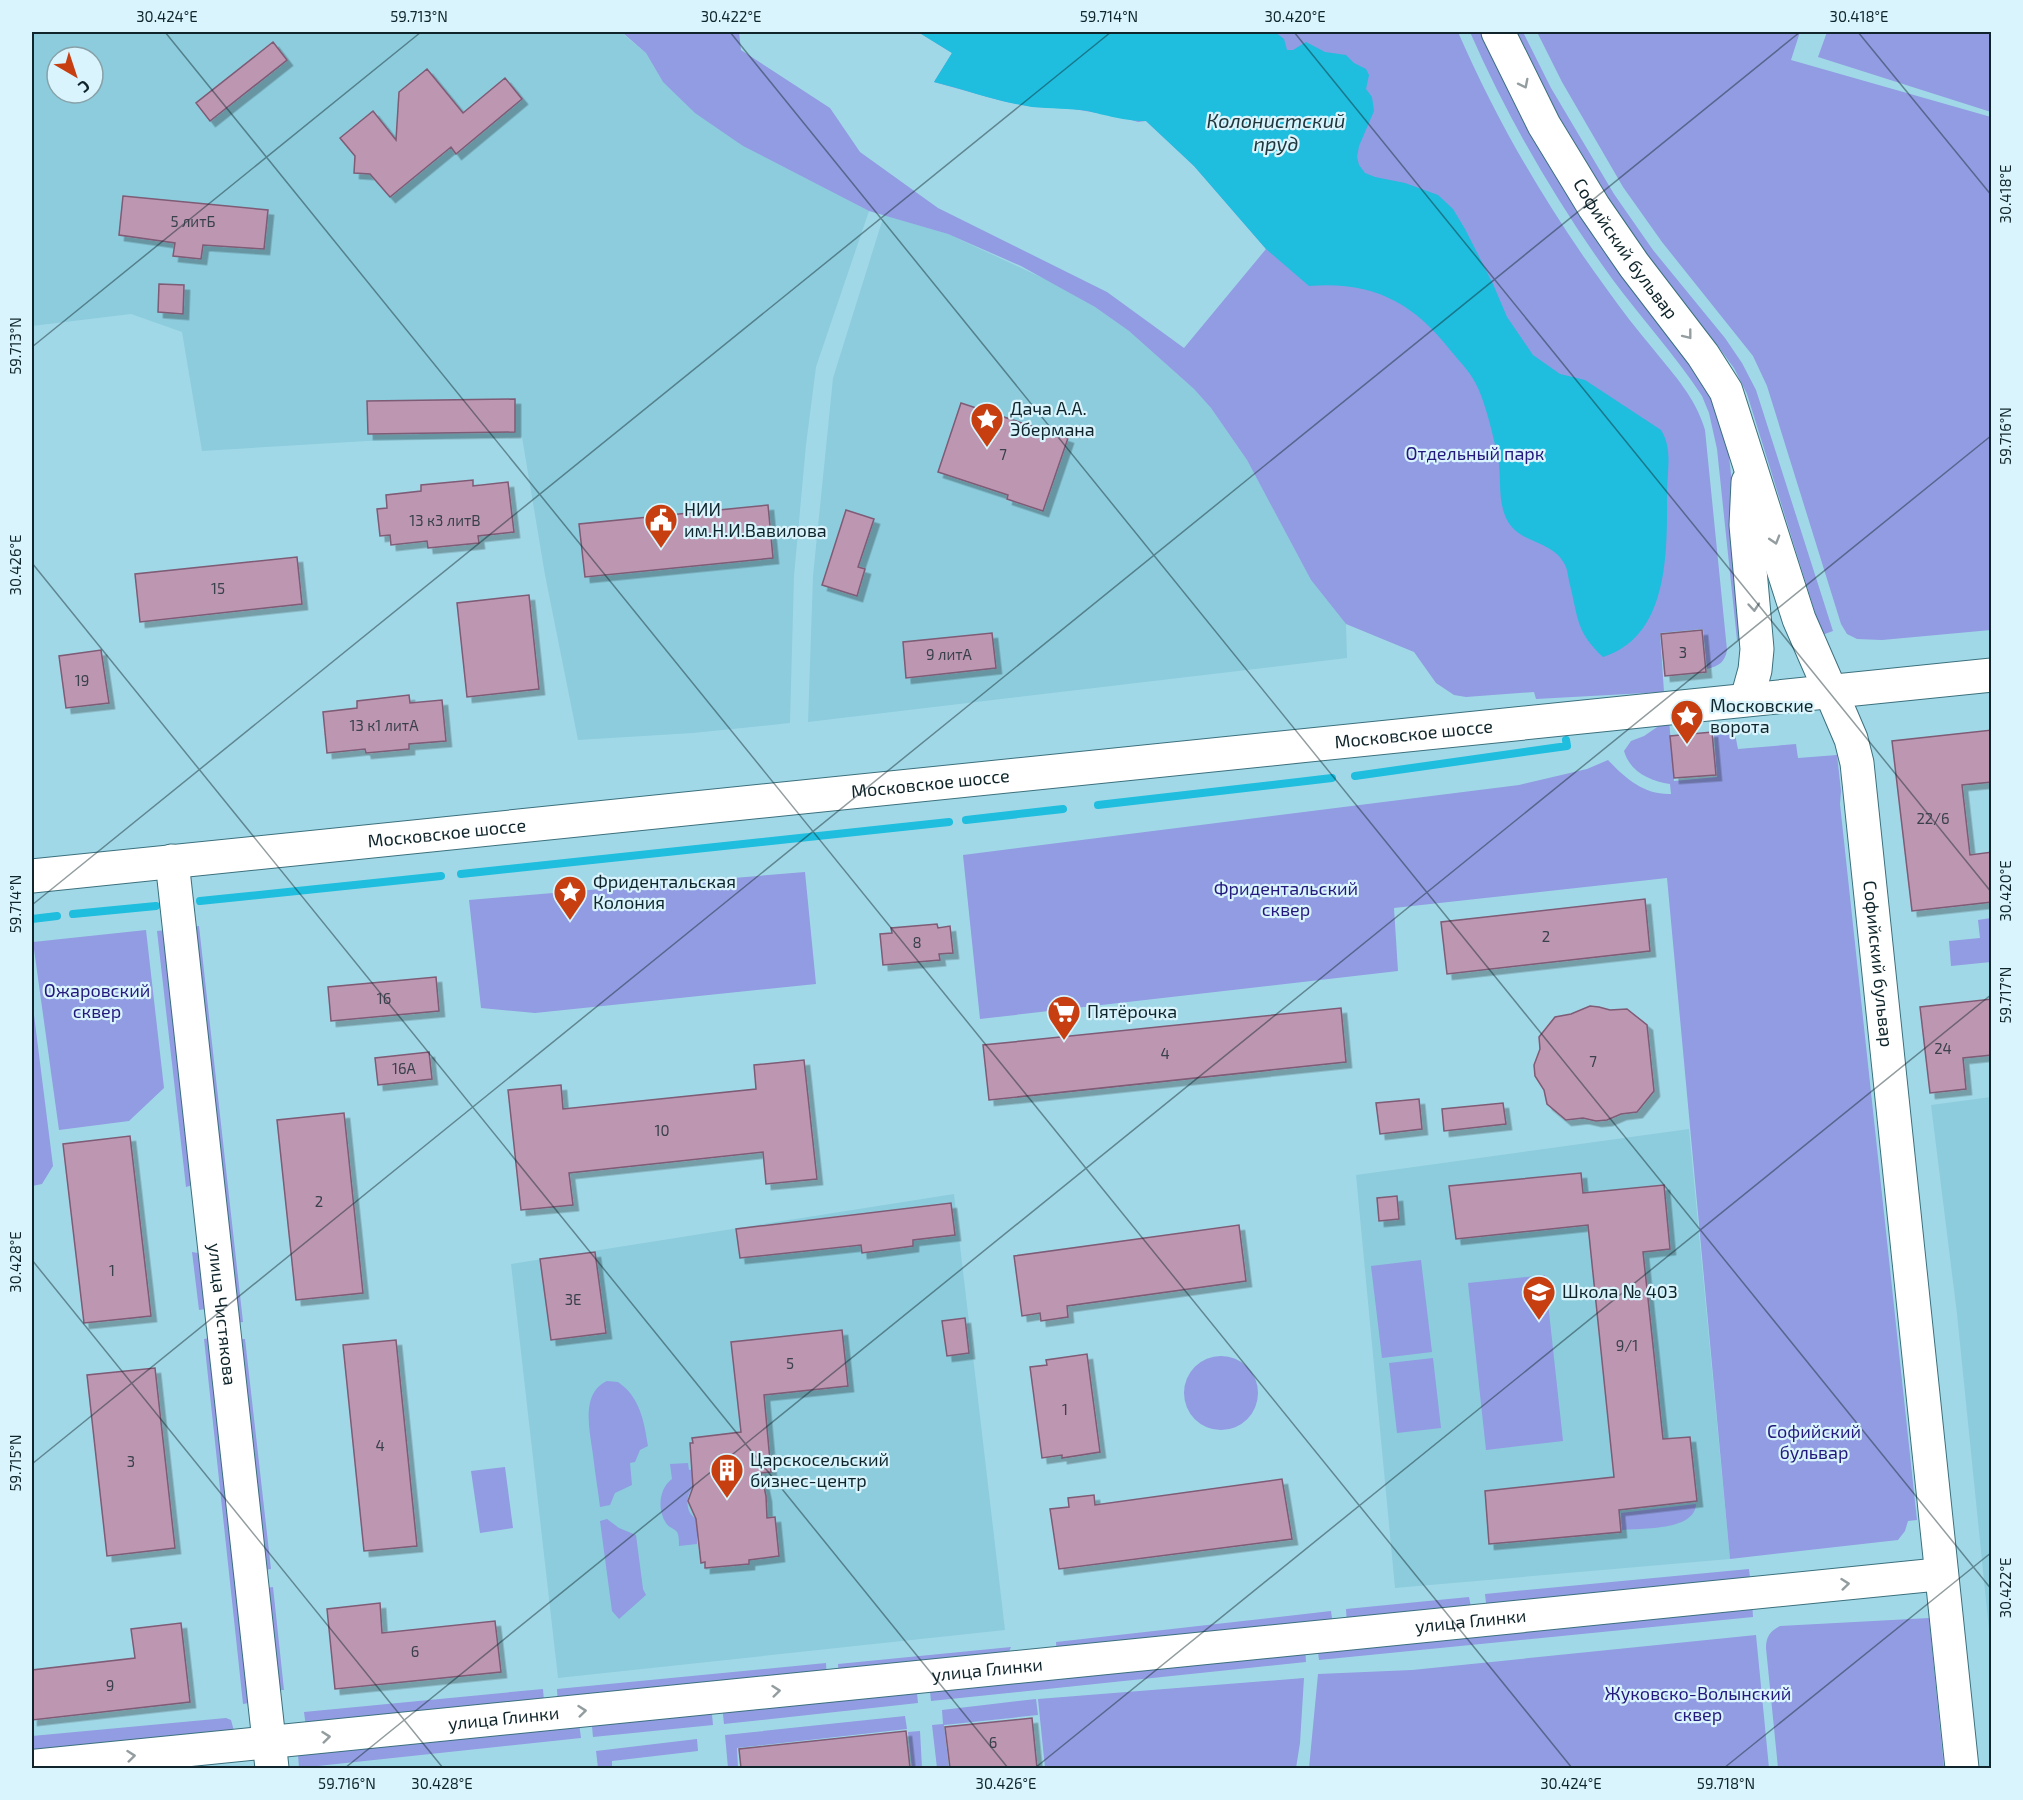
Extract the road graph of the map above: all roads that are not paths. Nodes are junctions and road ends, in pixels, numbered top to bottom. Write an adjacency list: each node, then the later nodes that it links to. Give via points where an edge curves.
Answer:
1 (1498, 32): 2 (main road, Софийский бульвар, one-way to 2, via 1544,124 1594,207 1726,391)
2 (1749, 465): 4 (main road, Софийский бульвар, one-way to 4, via 1799,619); 5 (main road, Софийский бульвар, one-way to 5, via 1746,525 1757,649)
3 (1992, 675): 4 (main road, Московское шоссе)
4 (1830, 690): 5 (main road, Московское шоссе); 8 (main road, Софийский бульвар, via 1857,763)
5 (1747, 699): 6 (main road, Московское шоссе)
6 (172, 861): 7 (main road, Московское шоссе); 9 (main road, улица Чистякова)
7 (32, 876)
8 (1942, 1574): 9 (street, улица Глинки, one-way to 8); 11 (main road, Софийский бульвар)
9 (270, 1755): 10 (street, улица Глинки, one-way to 9)
10 (32, 1766)
11 (1962, 1768)

